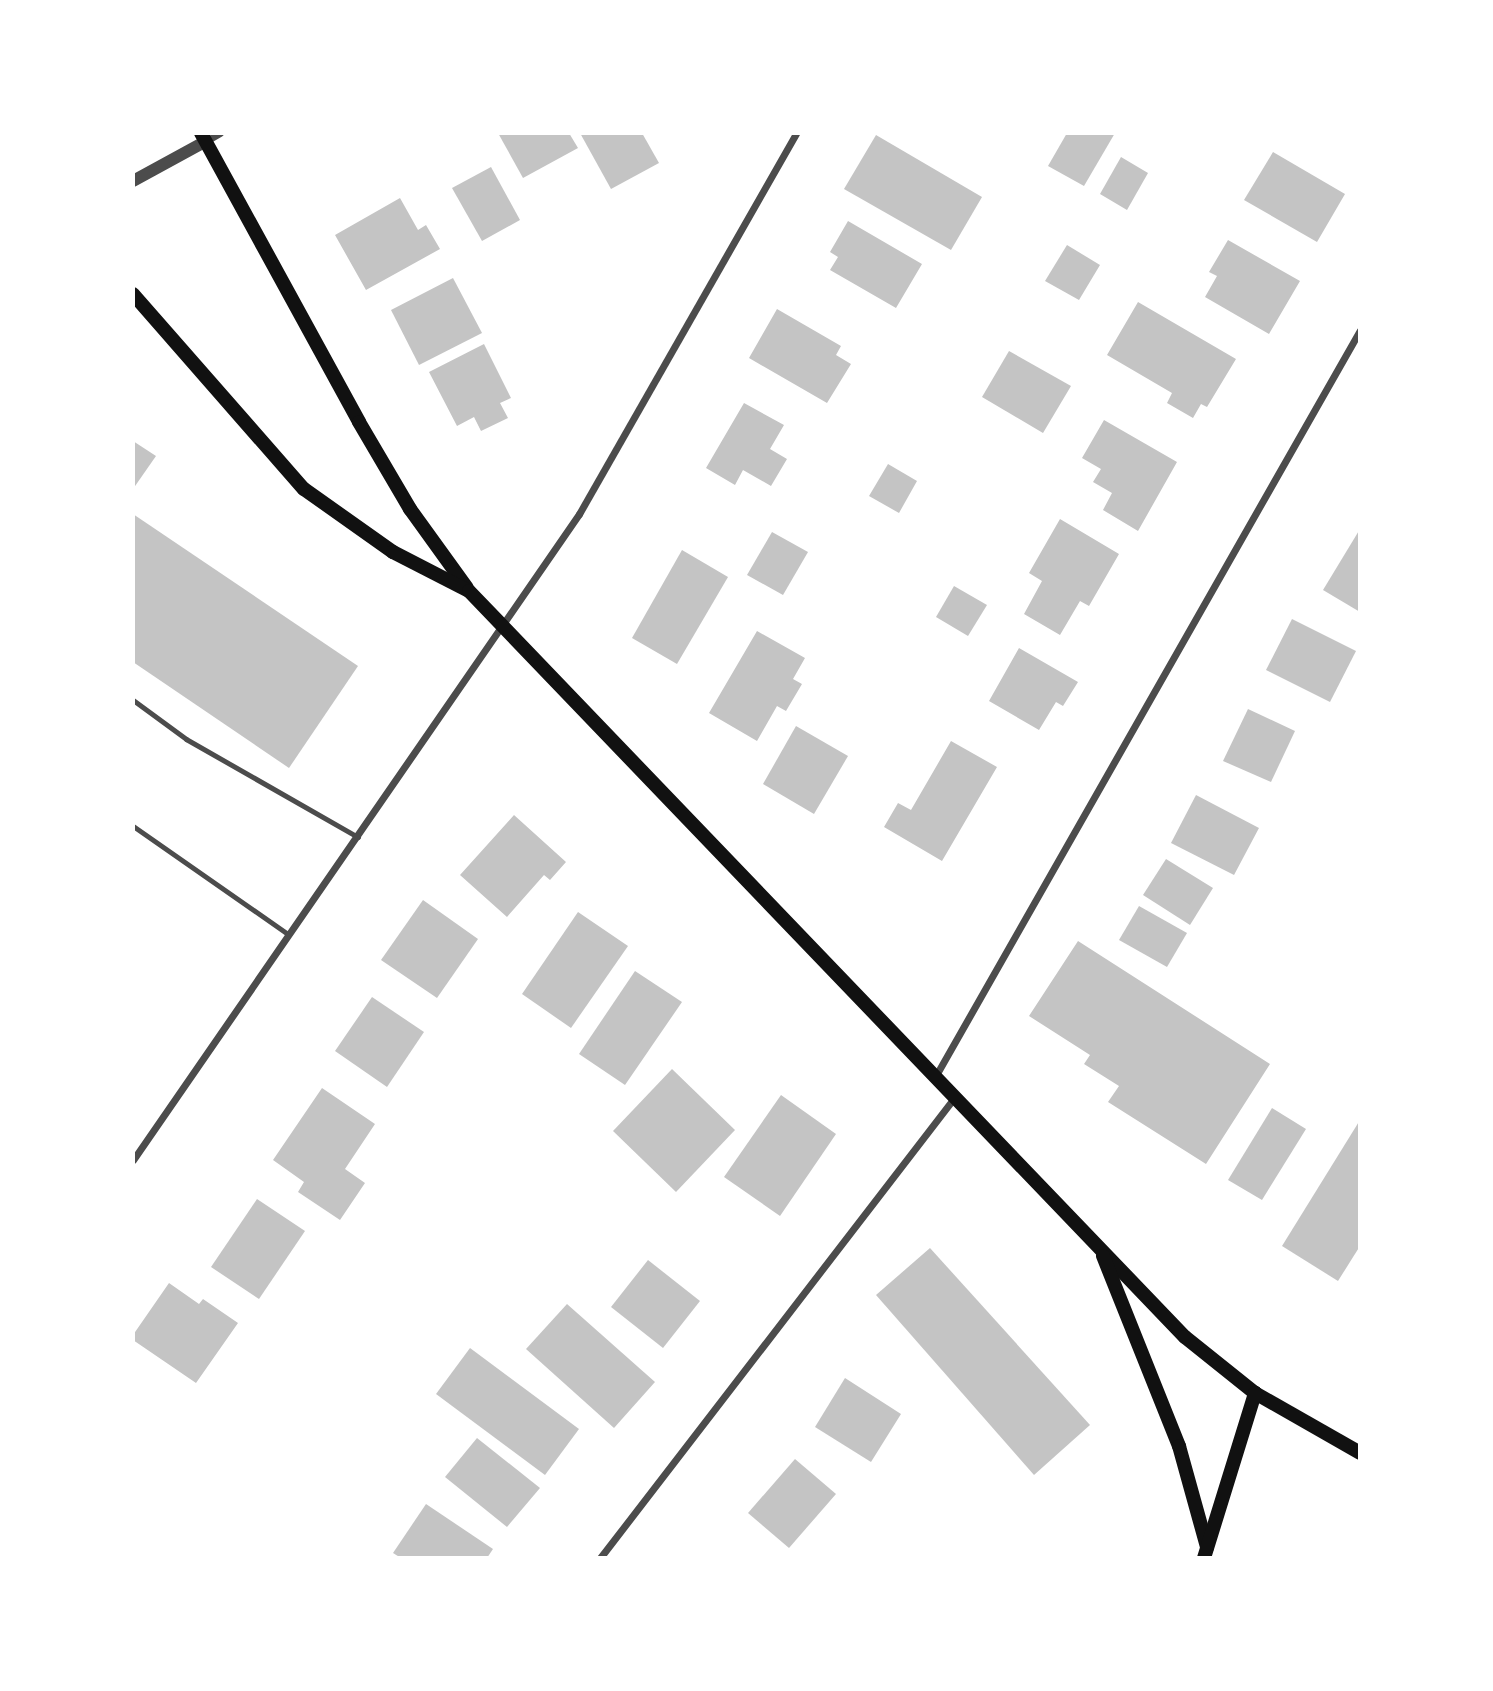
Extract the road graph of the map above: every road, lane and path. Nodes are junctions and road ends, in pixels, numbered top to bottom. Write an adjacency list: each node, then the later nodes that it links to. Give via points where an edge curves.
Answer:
1 (220, 133): 3 (street)
2 (796, 133): 8 (street, via 579,514)
3 (204, 137): 4 (street); 7 (main road, via 366,433 411,509)
4 (133, 180)
5 (133, 294): 7 (main road, via 304,489 393,552)
6 (1360, 330): 13 (street)
7 (469, 591): 8 (main road)
8 (503, 626): 11 (street); 13 (main road)
9 (133, 700): 11 (lane, via 186,739)
10 (133, 826): 12 (lane)
11 (358, 837): 12 (street)
12 (289, 935): 15 (street)
13 (935, 1078): 14 (main road)
14 (954, 1098): 16 (main road); 20 (street)
15 (133, 1160)
16 (1100, 1248): 17 (main road, via 1185,1337); 19 (main road, via 1179,1446)
17 (1255, 1393): 18 (main road); 19 (main road)
18 (1360, 1453)
19 (1205, 1553)
20 (600, 1558)

